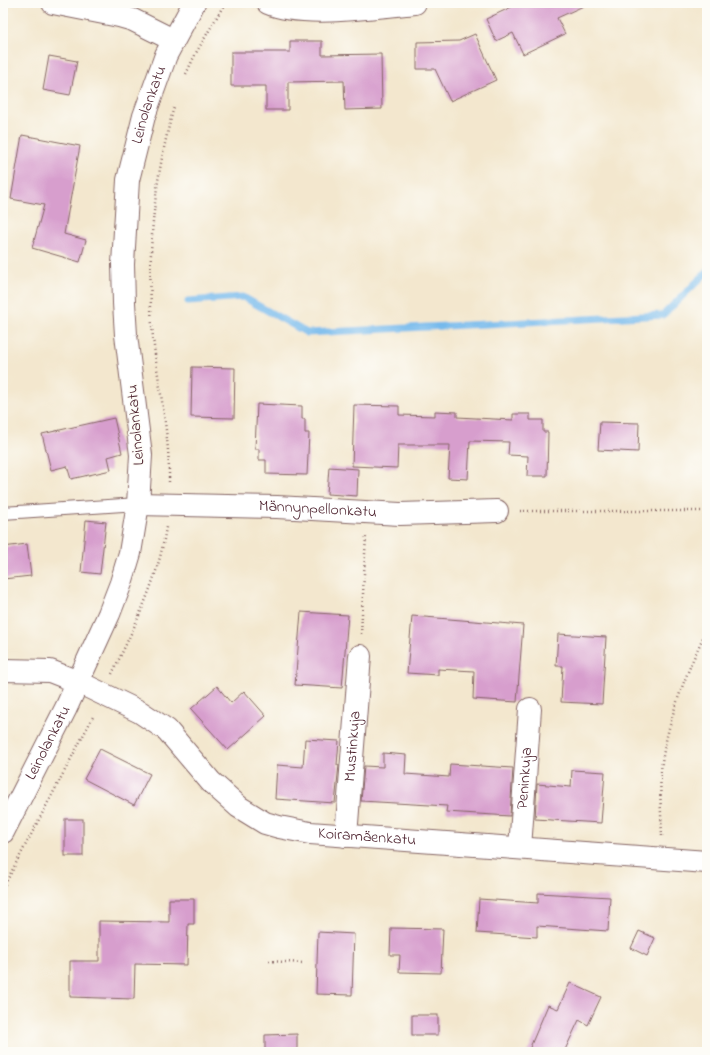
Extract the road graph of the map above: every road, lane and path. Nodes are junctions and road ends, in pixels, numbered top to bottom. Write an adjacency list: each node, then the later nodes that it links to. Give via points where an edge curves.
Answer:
1 (52, 3): 5 (street, via 119,16)
2 (194, 3): 5 (street, Leinolankatu)
3 (268, 3): 4 (street, via 280,8 326,10)
4 (415, 3)
5 (174, 40): 6 (street, Leinolankatu, via 144,116 128,180 123,269 126,335 141,455)
6 (138, 504): 9 (street, Männynpellonkatu); 10 (lane); 14 (street, Leinolankatu, via 136,528 121,583)
7 (497, 511): 8 (path); 9 (street, Männynpellonkatu, via 400,514)
8 (707, 511)
9 (368, 512): 12 (path)
10 (3, 513)
11 (707, 629): 19 (path, via 680,693 662,763)
12 (360, 656): 17 (street, Mustinkuja)
13 (3, 670): 14 (street, Koiramäenkatu, via 50,671)
14 (78, 682): 16 (street, Leinolankatu); 17 (street, Koiramäenkatu, via 140,712 167,730 211,782 251,816 279,827)
15 (530, 708): 18 (street, Peninkuja)
16 (3, 832)
17 (346, 836): 18 (street, Koiramäenkatu)
18 (520, 848): 19 (street, Koiramäenkatu)
19 (662, 858): 20 (street, Koiramäenkatu)
20 (707, 862)
21 (269, 961): 22 (path)
22 (304, 963)

